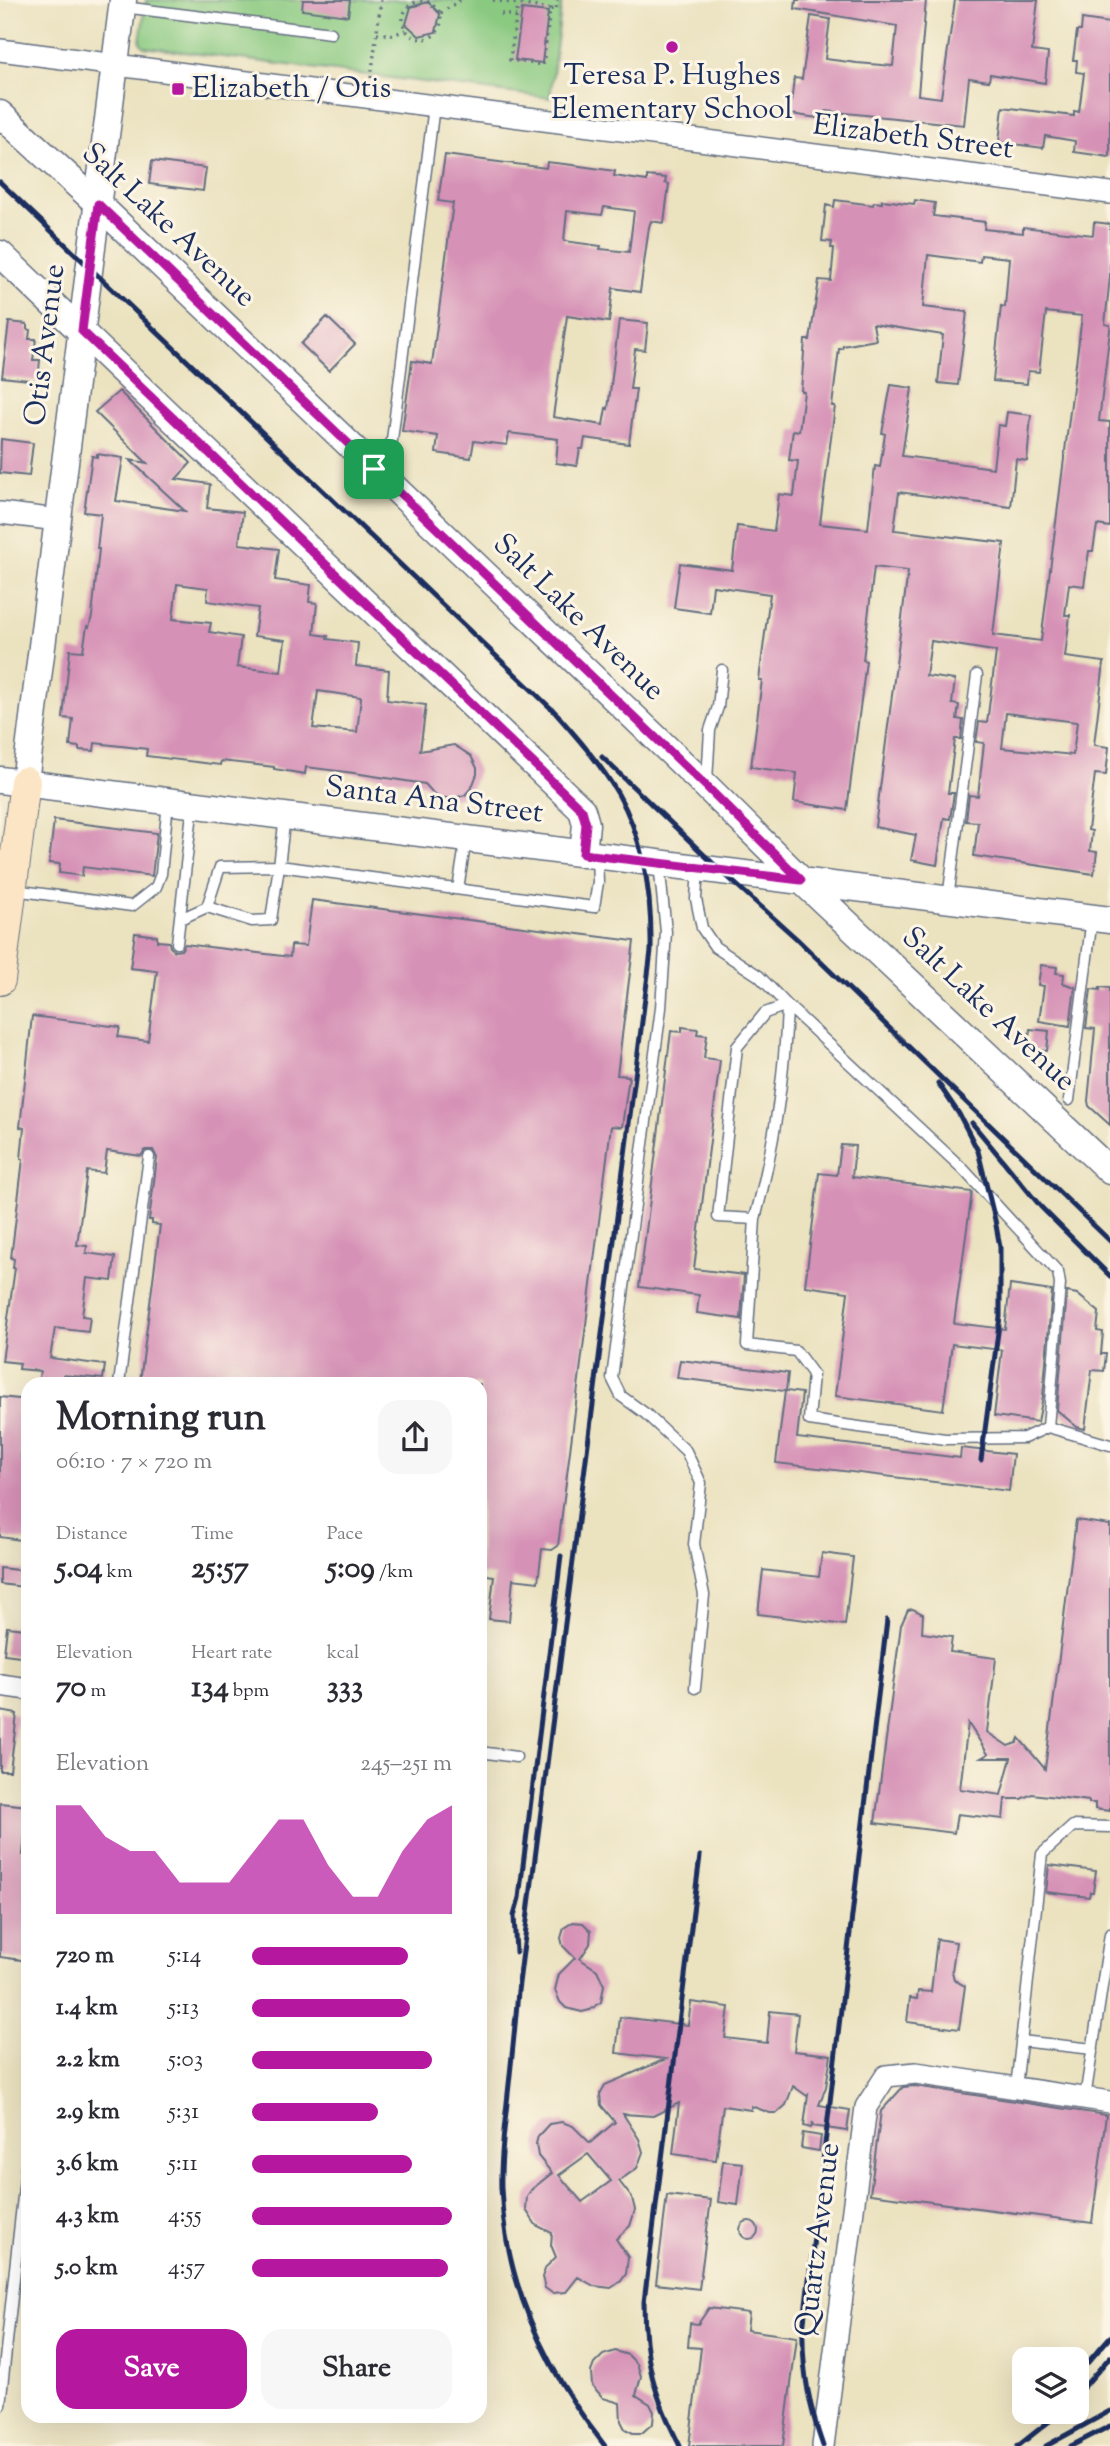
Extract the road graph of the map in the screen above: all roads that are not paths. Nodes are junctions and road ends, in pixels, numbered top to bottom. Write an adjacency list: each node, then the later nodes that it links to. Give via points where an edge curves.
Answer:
1 (172, 0): 3 (lane)
2 (123, 4): 3 (lane); 6 (street, Otis Avenue)
3 (170, 13): 4 (lane)
4 (331, 33)
5 (0, 50): 6 (street, Elizabeth Street)
6 (115, 65): 7 (street, Elizabeth Street); 10 (street, Otis Avenue)
7 (434, 106): 9 (street, Elizabeth Street); 13 (lane, via 392,440)
8 (0, 114): 10 (street, Salt Lake Avenue)
9 (1110, 193)
10 (98, 204): 12 (street, Otis Avenue); 13 (street, Salt Lake Avenue)
11 (0, 254): 12 (street)
12 (82, 331): 15 (street, Otis Avenue); 23 (street, via 582,810)
13 (374, 469): 19 (street, Salt Lake Avenue)
14 (0, 513): 15 (street)
15 (58, 520): 18 (street, Otis Avenue)
16 (722, 670): 19 (lane, via 710,730)
17 (977, 675): 30 (lane)
18 (12, 781): 20 (street, Santa Ana Street); 29 (main road)
19 (706, 786): 27 (street, Salt Lake Avenue)
20 (180, 803): 21 (street, Santa Ana Street); 29 (lane, via 156,887 132,906); 32 (lane)
21 (285, 816): 22 (street, Santa Ana Street); 25 (lane)
22 (466, 839): 23 (street, Santa Ana Street); 28 (lane)
23 (590, 855): 24 (street, Santa Ana Street); 28 (lane, via 598,881 594,907)
24 (659, 863): 26 (street, Santa Ana Street); 46 (lane, via 666,932 661,1008 612,1378 621,1396 686,1451 701,1483 694,1544 705,1595)
25 (279, 866): 28 (lane); 31 (lane, via 220,867); 31 (lane, via 271,920 252,921)
26 (698, 868): 27 (street, Santa Ana Street); 36 (lane, via 696,899 702,928 715,947 759,976)
27 (801, 880): 30 (street, Santa Ana Street); 39 (street, Salt Lake Avenue)
28 (458, 890)
29 (7, 893): 35 (main road)
30 (948, 899): 33 (street, Santa Ana Street)
31 (207, 907): 32 (lane)
32 (180, 919): 34 (lane)
33 (1101, 919): 37 (lane)
34 (177, 943)
35 (0, 980)
36 (786, 1005): 40 (lane, via 784,1055); 40 (lane, via 765,1013 737,1047 718,1217); 42 (lane, via 964,1170 1058,1272)
37 (1069, 1100)
38 (149, 1157): 41 (lane)
39 (1110, 1171)
40 (755, 1219): 42 (lane, via 747,1345 796,1351 813,1374 809,1420 945,1439 1024,1438)
41 (120, 1377)
42 (1048, 1427): 43 (lane)
43 (1110, 1445)
44 (0, 1685): 45 (street)
45 (21, 1688)
46 (695, 1688)
47 (487, 1753): 48 (lane)
48 (516, 1757)
49 (1110, 1827): 51 (lane, via 1073,1826 1042,1854)
50 (1110, 1934): 52 (lane)
51 (1021, 2041): 52 (lane); 53 (lane)
52 (1093, 2049): 54 (lane)
53 (1016, 2088): 54 (street); 58 (street, Quartz Avenue, via 916,2073 886,2076 866,2107)
54 (1085, 2098): 55 (street)
55 (1110, 2102)
56 (21, 2214): 57 (lane)
57 (0, 2405)
58 (823, 2446)

